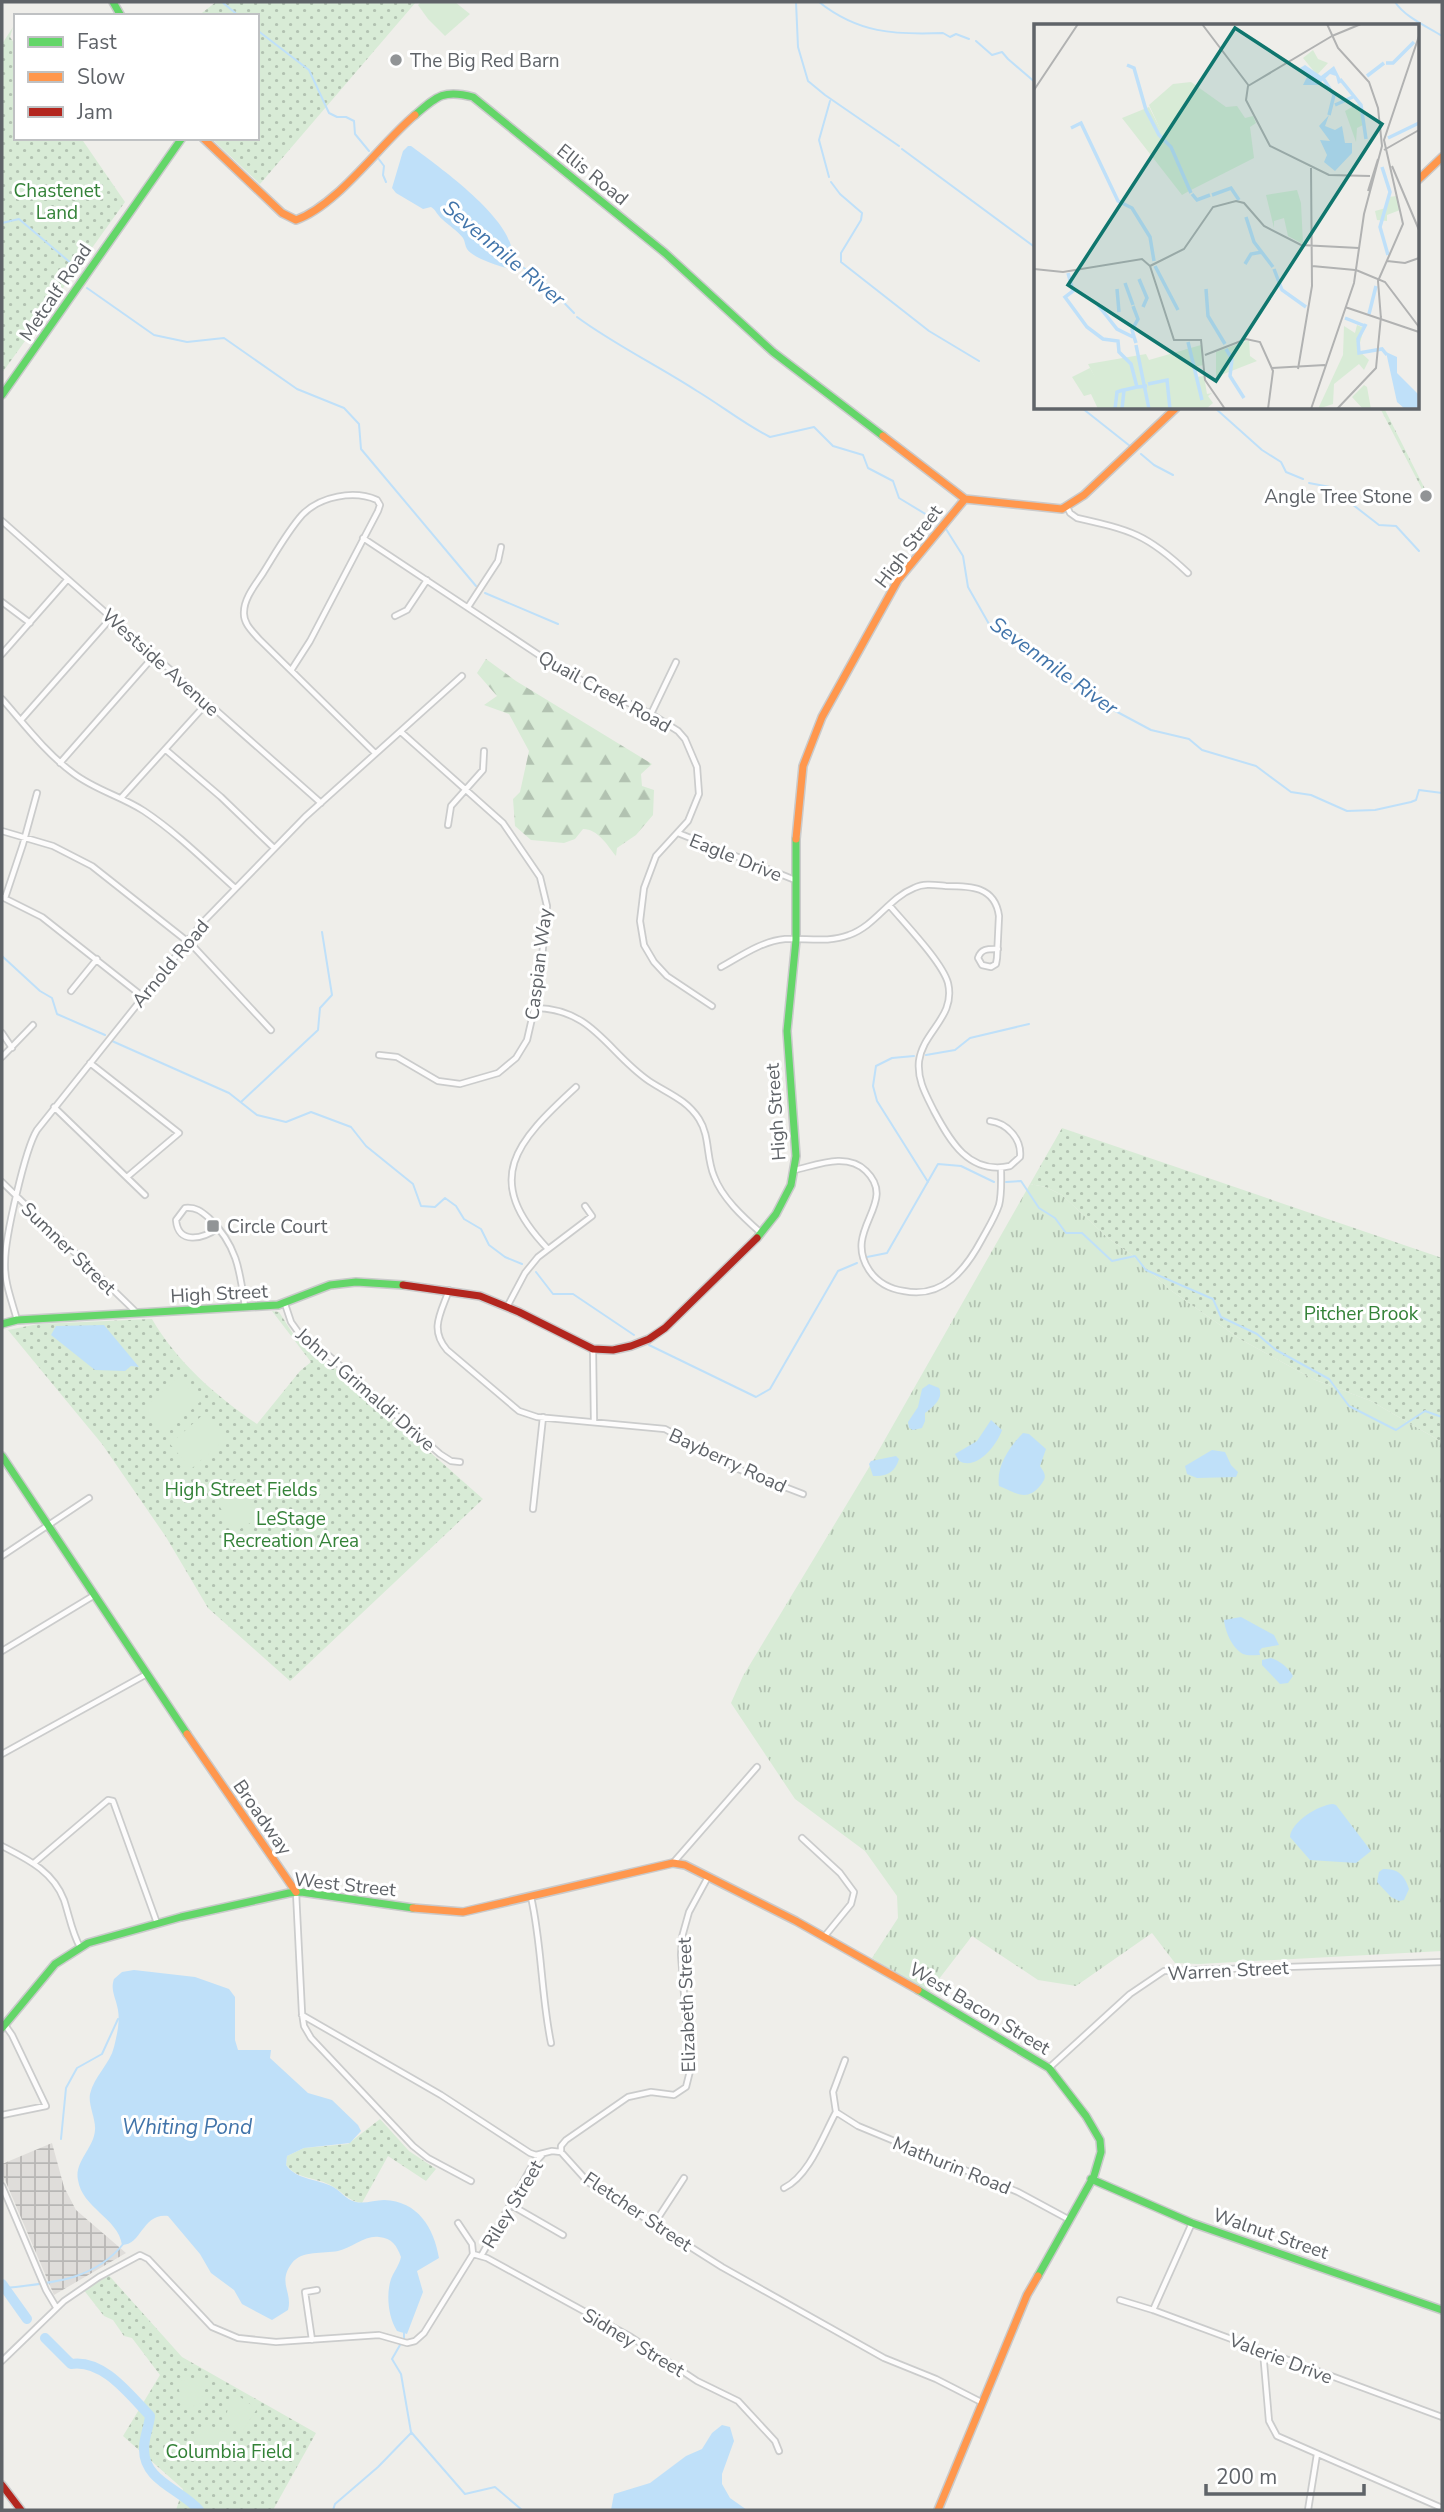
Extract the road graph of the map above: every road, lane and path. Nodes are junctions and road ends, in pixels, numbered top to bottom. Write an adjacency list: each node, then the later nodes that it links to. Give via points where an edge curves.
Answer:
1 (181, 140): 5 (street, Metcalf Road)
2 (205, 140): 7 (street, Ellis Road, via 282,213 299,219 338,192 433,99 446,93 473,97 665,253 773,352)
3 (1442, 157): 4 (street)
4 (1420, 178)
5 (2, 395)
6 (1174, 410): 8 (street)
7 (965, 499): 8 (street, High Street, via 1052,510); 43 (street, High Street, via 898,580 815,733 798,794)
8 (1067, 507): 12 (street, via 1077,518 1139,534)
9 (2, 521): 13 (street, Westside Avenue)
10 (363, 538): 14 (street, Quail Creek Road); 23 (street); 23 (street, via 378,511 377,500 340,496 307,511 247,602 248,625)
11 (501, 547): 16 (street, via 498,561)
12 (1188, 573)
13 (67, 580): 18 (street, Westside Avenue); 19 (street)
14 (427, 580): 16 (street, Quail Creek Road); 17 (street, via 407,610)
15 (2, 602): 19 (street)
16 (468, 607): 27 (street, Quail Creek Road, via 563,671)
17 (395, 616)
18 (111, 618): 21 (street, Westside Avenue); 28 (street)
19 (30, 622): 20 (street)
20 (2, 654)
21 (154, 656): 26 (street, Westside Avenue); 33 (street)
22 (676, 662): 27 (street)
23 (292, 668): 32 (street)
24 (462, 676): 29 (street, Arnold Road)
25 (2, 699): 28 (street)
26 (207, 703): 30 (street); 37 (street, Westside Avenue)
27 (651, 714): 40 (street, Quail Creek Road, via 685,739 697,766 699,794)
28 (21, 720): 33 (street)
29 (401, 732): 32 (street, Arnold Road); 34 (street, Caspian Way)
30 (166, 750): 36 (street); 42 (street)
31 (484, 751): 34 (street, via 483,770)
32 (375, 753): 37 (street, Arnold Road)
33 (60, 763): 36 (street, via 94,788)
34 (466, 789): 38 (street, via 451,806); 55 (street, Caspian Way, via 503,823 544,888 547,906)
35 (37, 793): 41 (street)
36 (121, 799): 44 (street, via 154,818)
37 (321, 803): 42 (street, Arnold Road)
38 (447, 825)
39 (2, 831): 41 (street)
40 (678, 833): 43 (street, Eagle Drive); 54 (street, Quail Creek Road, via 656,856 644,888 640,921 644,945 667,975)
41 (25, 838): 45 (street); 47 (street, via 79,857)
42 (275, 848): 44 (street, Arnold Road)
43 (795, 880): 48 (street, High Street)
44 (235, 888): 47 (street, Arnold Road)
45 (3, 898): 50 (street, via 42,917)
46 (890, 906): 48 (street, via 851,935); 49 (street, via 923,885 980,888 997,907); 66 (street, via 937,964 948,985 946,1013 920,1053 922,1088 957,1149 974,1162)
47 (186, 940): 53 (street, Arnold Road); 57 (street)
48 (796, 940): 51 (street, via 761,946); 67 (street, High Street, via 787,1031)
49 (998, 949): 49 (street, via 994,965 980,964 982,951)
50 (97, 960): 52 (street); 53 (street)
51 (721, 967)
52 (71, 991)
53 (142, 996): 62 (street, Arnold Road)
54 (712, 1006)
55 (536, 1008): 60 (street, Caspian Way, via 527,1040 516,1058 482,1079 460,1084 438,1081 397,1057); 74 (street, via 563,1012 593,1028 649,1080 687,1105 705,1131 713,1175 722,1191)
56 (33, 1025): 59 (street)
57 (271, 1030)
58 (2, 1033): 59 (street)
59 (12, 1048): 61 (street)
60 (379, 1055)
61 (2, 1057)
62 (90, 1063): 64 (street, Arnold Road); 68 (street, via 179,1133)
63 (576, 1087): 75 (street, via 528,1135 513,1168 518,1211)
64 (54, 1107): 68 (street); 71 (street, Arnold Road, via 32,1139)
65 (990, 1121): 66 (street, via 1007,1127 1020,1149 1017,1161)
66 (1000, 1168): 67 (street, via 999,1205 968,1264 942,1286 917,1293 881,1283 863,1260 862,1231 877,1198 866,1170 846,1160)
67 (795, 1170): 74 (street, High Street, via 785,1200)
68 (127, 1177): 70 (street)
69 (2, 1182): 71 (street, Sumner Street)
70 (145, 1195)
71 (17, 1198): 76 (street, Arnold Road); 81 (street, Sumner Street)
72 (585, 1206): 75 (street, via 592,1216)
73 (218, 1228): 73 (street, via 192,1207 185,1208 176,1220 181,1234 189,1238); 79 (street, via 235,1252)
74 (761, 1233): 84 (street, High Street, via 657,1334 631,1346)
75 (548, 1250): 80 (street, via 529,1268)
76 (4, 1274): 82 (street, Arnold Road)
77 (449, 1290): 78 (street, High Street, via 347,1283); 80 (street, High Street); 85 (street, Bayberry Road, via 436,1332 443,1345 519,1411)
78 (285, 1304): 79 (street, High Street); 88 (street, John J Grimaldi Drive, via 301,1336 440,1454)
79 (244, 1307): 81 (street, High Street)
80 (507, 1307): 84 (street, High Street)
81 (137, 1313): 82 (street, High Street)
82 (17, 1320): 83 (street, High Street)
83 (2, 1324)
84 (593, 1349): 86 (street)
85 (543, 1417): 86 (street, Bayberry Road); 91 (street)
86 (594, 1422): 89 (street, Bayberry Road, via 671,1431 738,1469)
87 (2, 1456): 92 (street, Broadway)
88 (460, 1462)
89 (803, 1494)
90 (89, 1498): 92 (street)
91 (533, 1509)
92 (47, 1526): 93 (street); 94 (street, Broadway)
93 (2, 1556)
94 (93, 1595): 95 (street); 96 (street, Broadway)
95 (2, 1651)
96 (145, 1675): 97 (street); 104 (street, Broadway)
97 (2, 1754)
98 (757, 1767): 102 (street)
99 (802, 1838): 107 (street, via 854,1892 851,1903)
100 (2, 1846): 101 (street)
101 (34, 1863): 106 (street, via 112,1801); 108 (street, via 60,1891)
102 (673, 1863): 103 (street, West Bacon Street); 105 (street, West Street)
103 (708, 1877): 107 (street, West Bacon Street); 117 (street, Elizabeth Street, via 682,1937 688,2082 680,2094 628,2097 566,2140)
104 (296, 1892): 105 (street, West Street, via 454,1912); 106 (street, West Street); 110 (street)
105 (531, 1898): 112 (street)
106 (157, 1923): 108 (street, West Street)
107 (824, 1937): 114 (street, West Bacon Street)
108 (80, 1947): 111 (street, West Street, via 44,1975)
109 (1442, 1962): 114 (street, Warren Street, via 1164,1971 1130,1994)
110 (302, 2015): 118 (street, via 442,2095 530,2153); 121 (street, via 311,2038 406,2140)
111 (3, 2026): 116 (street, via 12,2035 46,2106)
112 (551, 2043)
113 (845, 2060): 115 (street, via 833,2092)
114 (1049, 2068): 120 (street, West Bacon Street, via 1100,2140 1101,2152)
115 (836, 2112): 123 (street, via 802,2175); 125 (street, Mathurin Road, via 858,2126 1006,2186)
116 (2, 2115)
117 (561, 2152): 118 (street); 128 (street, Fletcher Street, via 588,2182)
118 (543, 2153): 124 (street, Riley Street)
119 (684, 2178): 128 (street)
120 (1091, 2179): 125 (street, West Bacon Street); 127 (street, Walnut Street)
121 (471, 2181)
122 (2, 2186): 134 (street)
123 (784, 2188)
124 (511, 2205): 129 (street); 131 (street, Riley Street)
125 (1068, 2218): 140 (street, West Bacon Street, via 1027,2295)
126 (458, 2223): 130 (street, via 472,2244)
127 (1192, 2223): 135 (street); 136 (street, Walnut Street)
128 (654, 2224): 140 (street, Fletcher Street, via 884,2358)
129 (563, 2235)
130 (472, 2254): 131 (street, Sidney Street); 137 (street, via 415,2342 372,2335)
131 (481, 2256): 142 (street, Sidney Street, via 738,2401)
132 (317, 2290): 137 (street, via 305,2292)
133 (1120, 2300): 135 (street, Valerie Drive)
134 (56, 2307): 137 (street, via 140,2255 221,2332 261,2342); 139 (street)
135 (1153, 2310): 138 (street, Valerie Drive)
136 (1442, 2310)
137 (312, 2340)
138 (1263, 2351): 141 (street, Valerie Drive); 143 (street, via 1271,2428 1283,2439)
139 (2, 2361)
140 (983, 2403): 147 (street, West Bacon Street)
141 (1442, 2417)
142 (779, 2451)
143 (1317, 2454): 145 (street); 148 (street)
144 (2, 2485): 146 (street)
145 (1442, 2508)
146 (21, 2510)
147 (938, 2510)
148 (1308, 2510)

